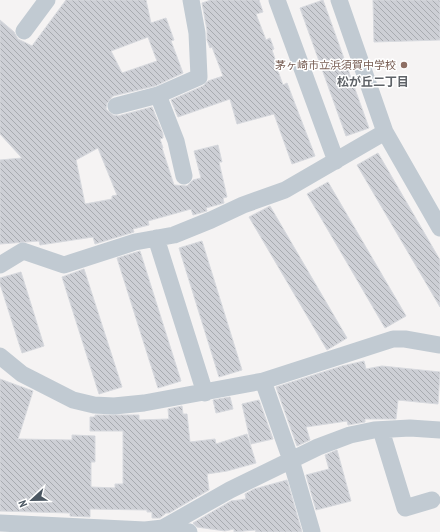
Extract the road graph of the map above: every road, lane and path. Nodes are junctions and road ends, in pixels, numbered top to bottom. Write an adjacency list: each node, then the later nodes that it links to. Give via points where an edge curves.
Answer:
1 (47, 0): 5 (street)
2 (191, 0): 6 (street, via 199,77)
3 (278, 0): 9 (street)
4 (339, 0): 8 (street)
5 (24, 31)
6 (158, 95): 7 (street); 10 (street, via 176,141)
7 (116, 106)
8 (385, 132): 9 (street); 11 (street)
9 (336, 161): 12 (street, via 285,190 243,204 174,235)
10 (184, 176)
11 (440, 228)
12 (156, 238): 13 (street, via 135,242 64,265 23,251); 17 (street)
13 (0, 266)
14 (440, 346): 16 (street, via 393,339)
15 (0, 356): 17 (street, via 22,374 44,387 73,400 94,405 144,403)
16 (263, 381): 17 (street); 20 (street)
17 (205, 392)
18 (381, 430): 19 (street); 20 (street, via 350,435); 21 (street, via 399,510)
19 (440, 430)
20 (291, 460): 23 (street, via 230,490); 26 (street)
21 (432, 500)
22 (0, 523): 24 (street)
23 (163, 528): 24 (street); 25 (street)
24 (58, 529)
25 (189, 532)
26 (312, 532)

